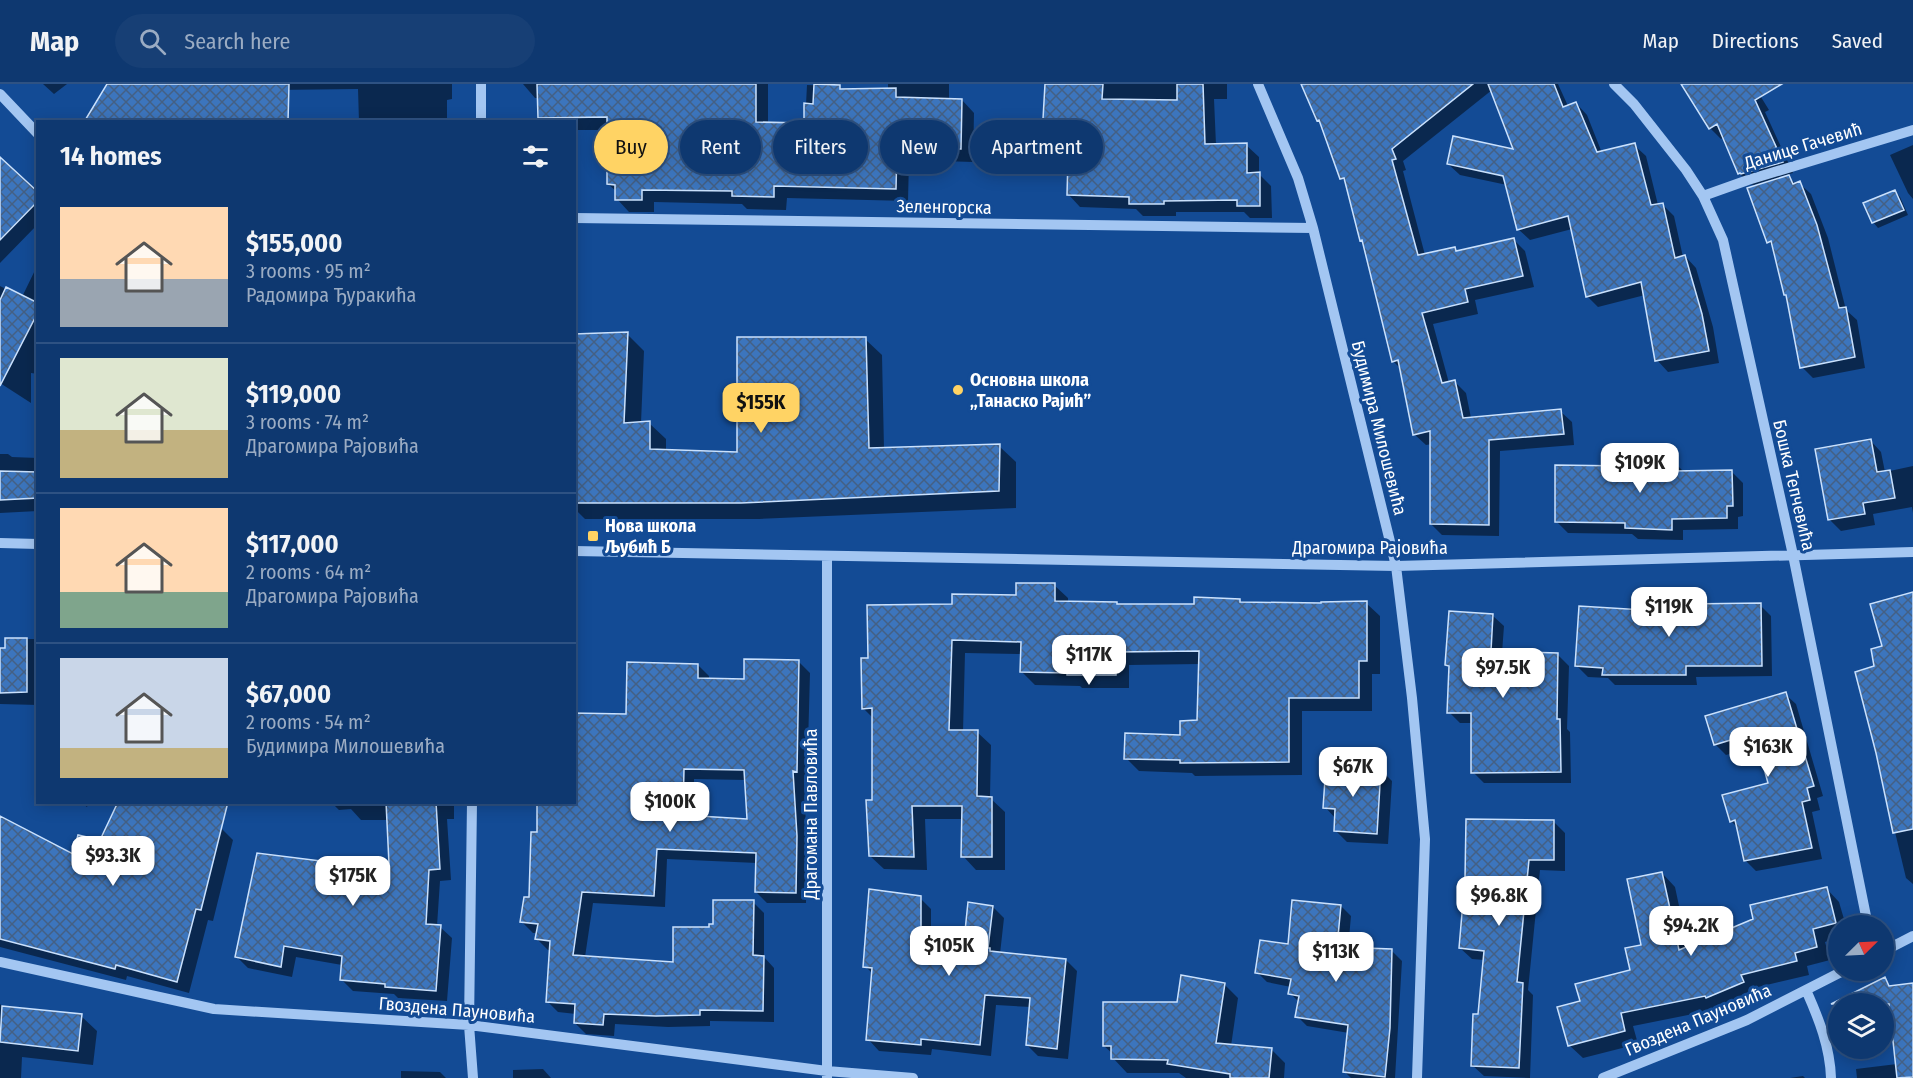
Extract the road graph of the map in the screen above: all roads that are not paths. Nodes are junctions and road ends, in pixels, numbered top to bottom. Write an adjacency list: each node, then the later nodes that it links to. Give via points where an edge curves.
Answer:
1 (481, 84): 5 (street)
2 (1258, 84): 10 (street, Будимира Милошевића, via 1298,178)
3 (1614, 84): 8 (street, Бошка Тепчевића, via 1634,104)
4 (0, 94): 7 (street)
5 (481, 120)
6 (1913, 130): 8 (street, Данице Гачевић)
7 (36, 132)
8 (1703, 196): 15 (street, Бошка Тепчевића, via 1723,240)
9 (576, 218): 10 (street, Зеленгорска)
10 (1313, 228): 17 (street, Будимира Милошевића)
11 (0, 543): 12 (street)
12 (36, 544)
13 (576, 551): 16 (street, Драгомира Рајовића)
14 (1913, 552): 15 (street, Драгомира Рајовића)
15 (1793, 555): 17 (street, Драгомира Рајовића); 19 (street, Бошка Тепчевића)
16 (827, 556): 17 (street, Драгомира Рајовића); 26 (street, Драгомана Павловића)
17 (1396, 566): 29 (street, Будимира Милошевића, via 1425,839)
18 (472, 804): 25 (street)
19 (1866, 915)
20 (1913, 936): 21 (street)
21 (1894, 946)
22 (0, 962): 25 (street, Гвоздена Пауновића, via 214,1009)
23 (1828, 979): 24 (street, Гвоздена Пауновића)
24 (1806, 990): 30 (street, Гвоздена Пауновића, via 1747,1020); 31 (street, via 1827,1046)
25 (469, 1026): 26 (street, Гвоздена Пауновића); 27 (street)
26 (827, 1075): 28 (street, Гвоздена Пауновића)
27 (473, 1078)
28 (913, 1078)
29 (1417, 1078)
30 (1603, 1078)
31 (1831, 1078)

